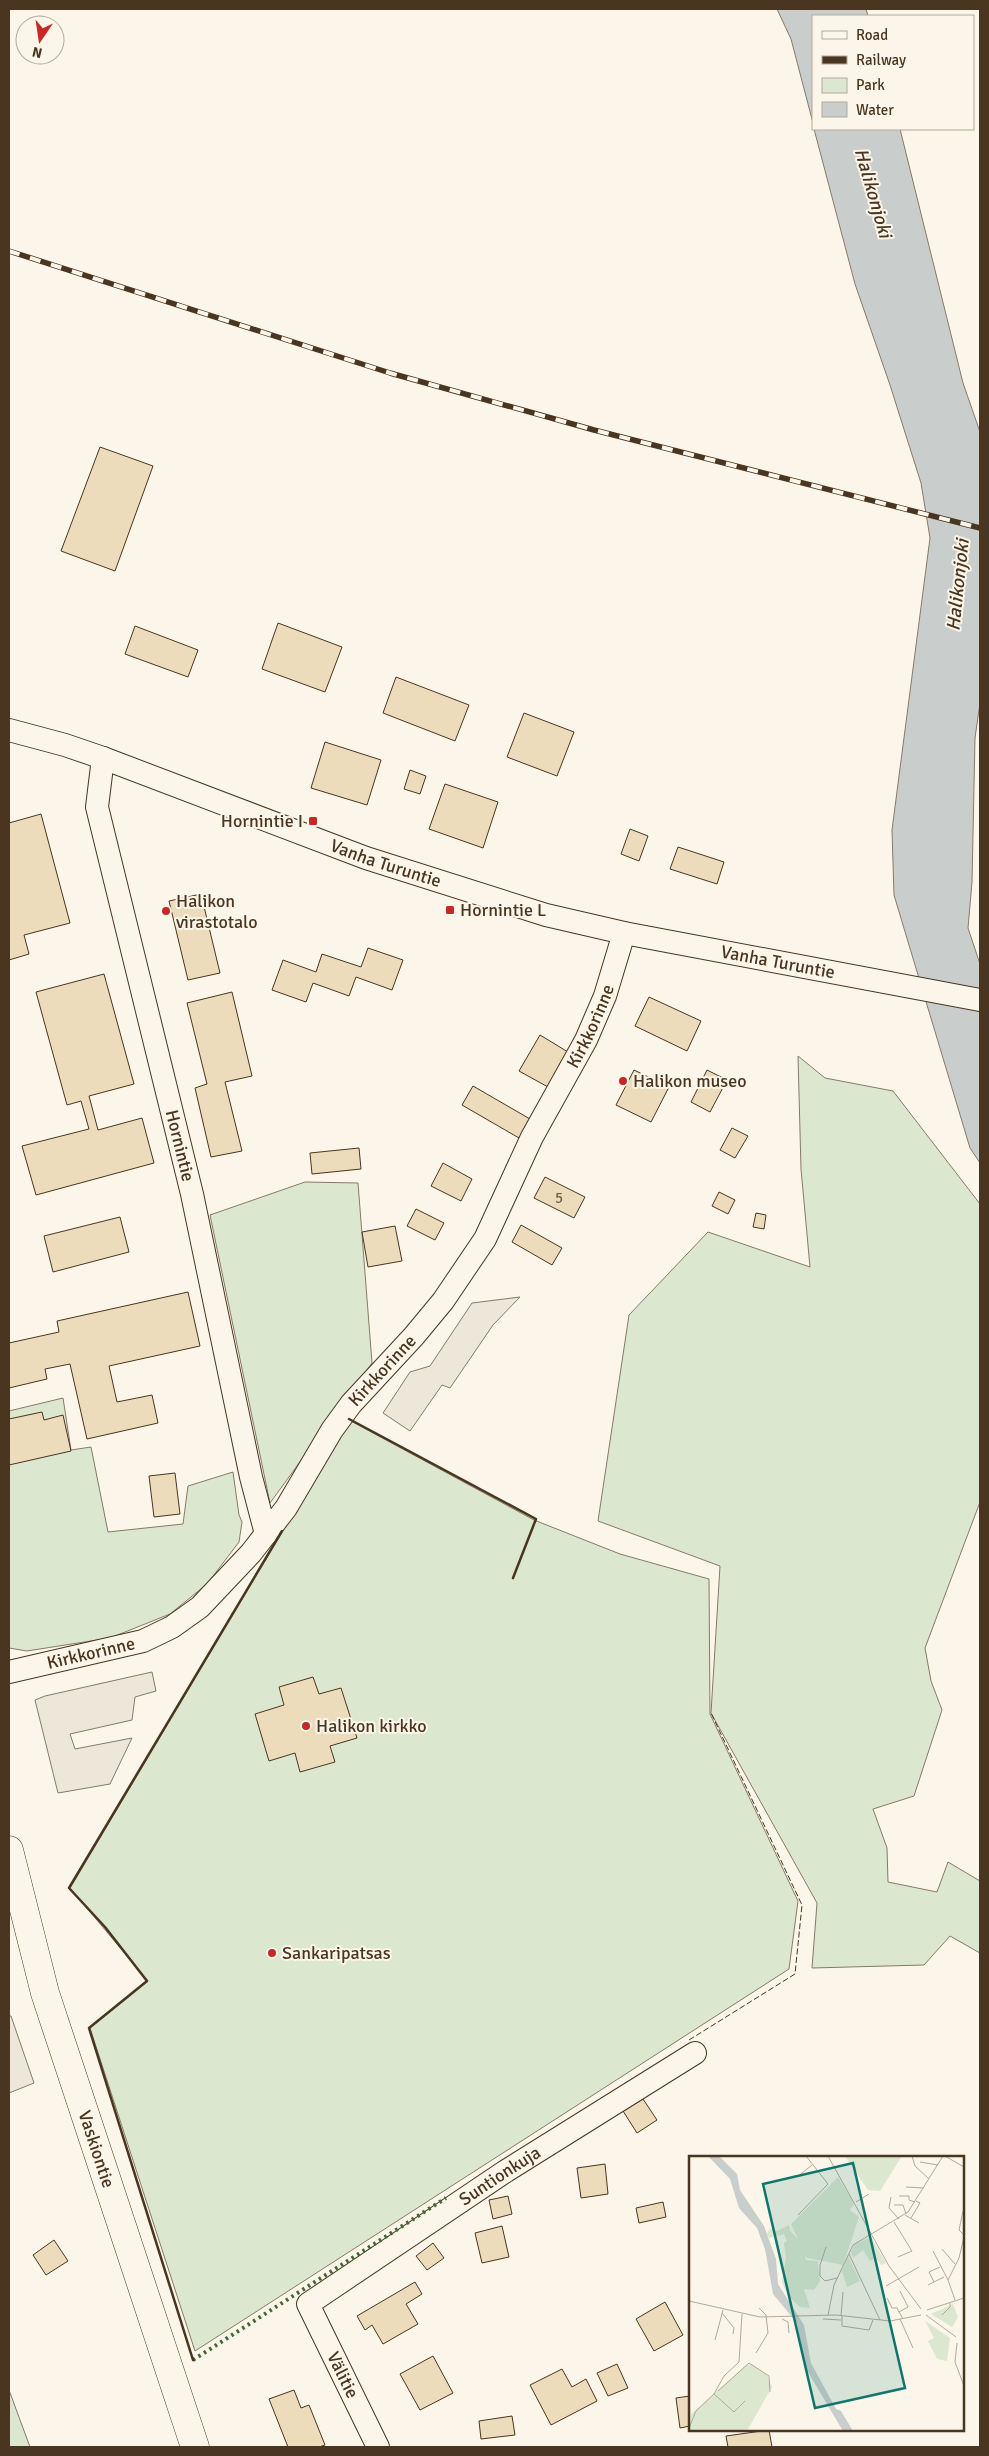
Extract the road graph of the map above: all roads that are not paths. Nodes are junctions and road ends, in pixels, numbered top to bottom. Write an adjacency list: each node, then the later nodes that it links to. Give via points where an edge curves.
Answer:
1 (9, 730): 2 (street, Vanha Turuntie)
2 (103, 758): 3 (street, Vanha Turuntie, via 366,858 546,915); 5 (street, Hornintie, via 96,807 192,1194 251,1477)
3 (624, 933): 4 (street, Vanha Turuntie); 5 (street, Kirkkorinne, via 602,1005 532,1137 485,1239 443,1301 346,1410 286,1508)
4 (980, 1000)
5 (266, 1534): 6 (street, Kirkkorinne, via 223,1585 172,1627 143,1641)
6 (9, 1672)
7 (9, 1850): 10 (main road, Vaskiontie, via 45,1993)
8 (695, 2053): 9 (street, Suntionkuja, via 506,2171)
9 (308, 2304): 11 (street, Välitie)
10 (194, 2447)
11 (378, 2447)

